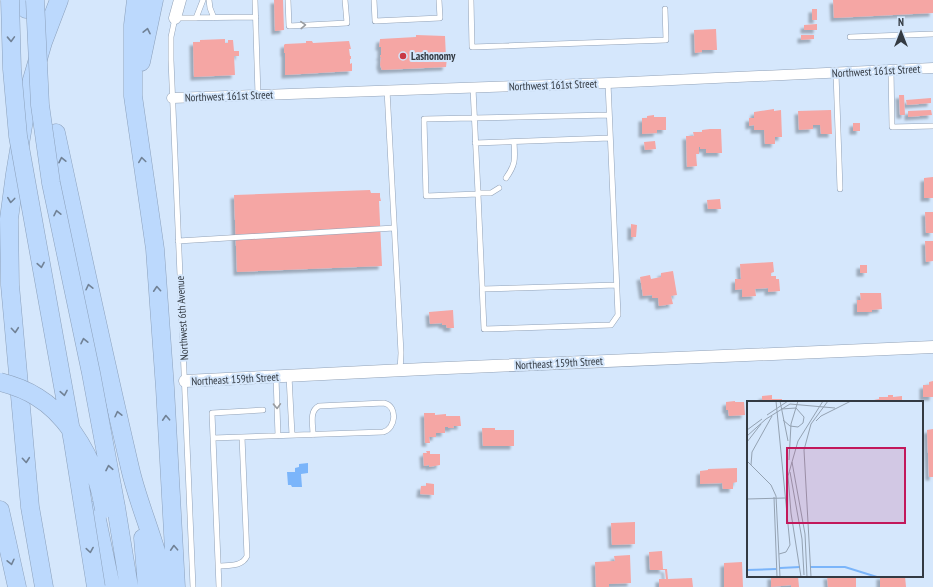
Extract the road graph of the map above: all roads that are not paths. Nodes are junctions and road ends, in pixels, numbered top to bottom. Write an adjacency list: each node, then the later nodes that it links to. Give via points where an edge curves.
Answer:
1 (10, 0): 63 (highway, one-way to 63, bridge, via 12,69 18,136 73,442)
2 (59, 0): 62 (highway, one-way to 62, via 29,90 9,219 10,285 30,507)
3 (136, 0): 29 (highway, via 133,25)
4 (154, 0): 29 (highway, one-way to 4)
5 (180, 0): 17 (street)
6 (203, 0): 18 (lane)
7 (209, 0): 19 (lane)
8 (255, 0): 16 (lane)
9 (288, 0): 10 (lane, one-way to 10, via 289,26 347,23)
10 (346, 0)
11 (374, 0): 12 (lane, via 375,21 440,18)
12 (439, 0)
13 (471, 0): 15 (lane, via 472,47 666,40)
14 (28, 3): 57 (highway, one-way to 14, bridge, via 130,470); 58 (highway, one-way to 14, bridge, via 91,373 51,183)
15 (664, 9)
16 (256, 17): 19 (lane); 28 (lane)
17 (174, 18): 18 (lane); 30 (lane, Northwest 6th Avenue, via 171,45)
18 (196, 18): 19 (lane)
19 (214, 18)
20 (933, 34): 21 (lane)
21 (850, 37)
22 (933, 68): 23 (street, Northwest 161st Street)
23 (891, 70): 24 (street, Northwest 161st Street); 33 (lane, via 892,126)
24 (836, 73): 25 (street, Northwest 161st Street); 39 (lane)
25 (608, 83): 26 (street, Northwest 161st Street); 31 (lane)
26 (473, 88): 27 (street, Northwest 161st Street); 32 (lane)
27 (387, 90): 28 (street, Northwest 161st Street); 40 (lane)
28 (258, 95): 30 (street, Northwest 161st Street)
29 (133, 96): 69 (highway, one-way to 29, via 155,249)
30 (172, 98): 41 (lane, Northwest 6th Avenue)
31 (609, 115): 32 (lane); 34 (lane)
32 (474, 118): 36 (lane); 43 (lane, via 424,119 426,196 478,194)
33 (933, 126)
34 (610, 138): 35 (lane); 42 (lane)
35 (514, 142): 36 (lane); 37 (lane, via 515,163)
36 (475, 143): 38 (lane, via 478,193 491,193)
37 (506, 178)
38 (499, 188)
39 (840, 189)
40 (394, 228): 41 (lane); 45 (lane)
41 (178, 241): 48 (lane, Northwest 6th Avenue)
42 (617, 285): 43 (lane); 43 (lane, via 618,315 611,325 484,329)
43 (482, 289)
44 (933, 347): 45 (street, Northeast 159th Street)
45 (400, 371): 47 (street, Northeast 159th Street)
46 (276, 376): 47 (street, Northeast 159th Street); 48 (street, Northeast 159th Street); 54 (lane, one-way to 54)
47 (289, 376): 53 (lane)
48 (185, 381): 70 (lane, Northwest 6th Avenue)
49 (0, 382): 58 (highway, bridge, via 37,396 56,412 88,456)
50 (0, 393): 58 (highway, bridge, via 30,406 53,423 84,461)
51 (263, 410): 56 (lane, via 212,413)
52 (313, 434): 52 (lane, via 387,431 393,426 393,411 391,406 384,403 319,406 313,412); 53 (lane)
53 (292, 435): 54 (lane)
54 (278, 436): 55 (lane)
55 (242, 437): 56 (lane); 60 (lane, via 247,556 242,564)
56 (213, 438): 60 (lane)
57 (140, 503): 67 (highway); 68 (highway, via 152,535)
58 (105, 509): 64 (highway); 65 (highway); 66 (highway)
59 (0, 510): 61 (highway, one-way to 61)
60 (218, 566): 71 (lane)
61 (17, 587)
62 (44, 587)
63 (96, 587)
64 (110, 587)
65 (121, 587)
66 (129, 587)
67 (147, 587)
68 (164, 587)
69 (176, 587)
70 (193, 587)
71 (220, 587)

